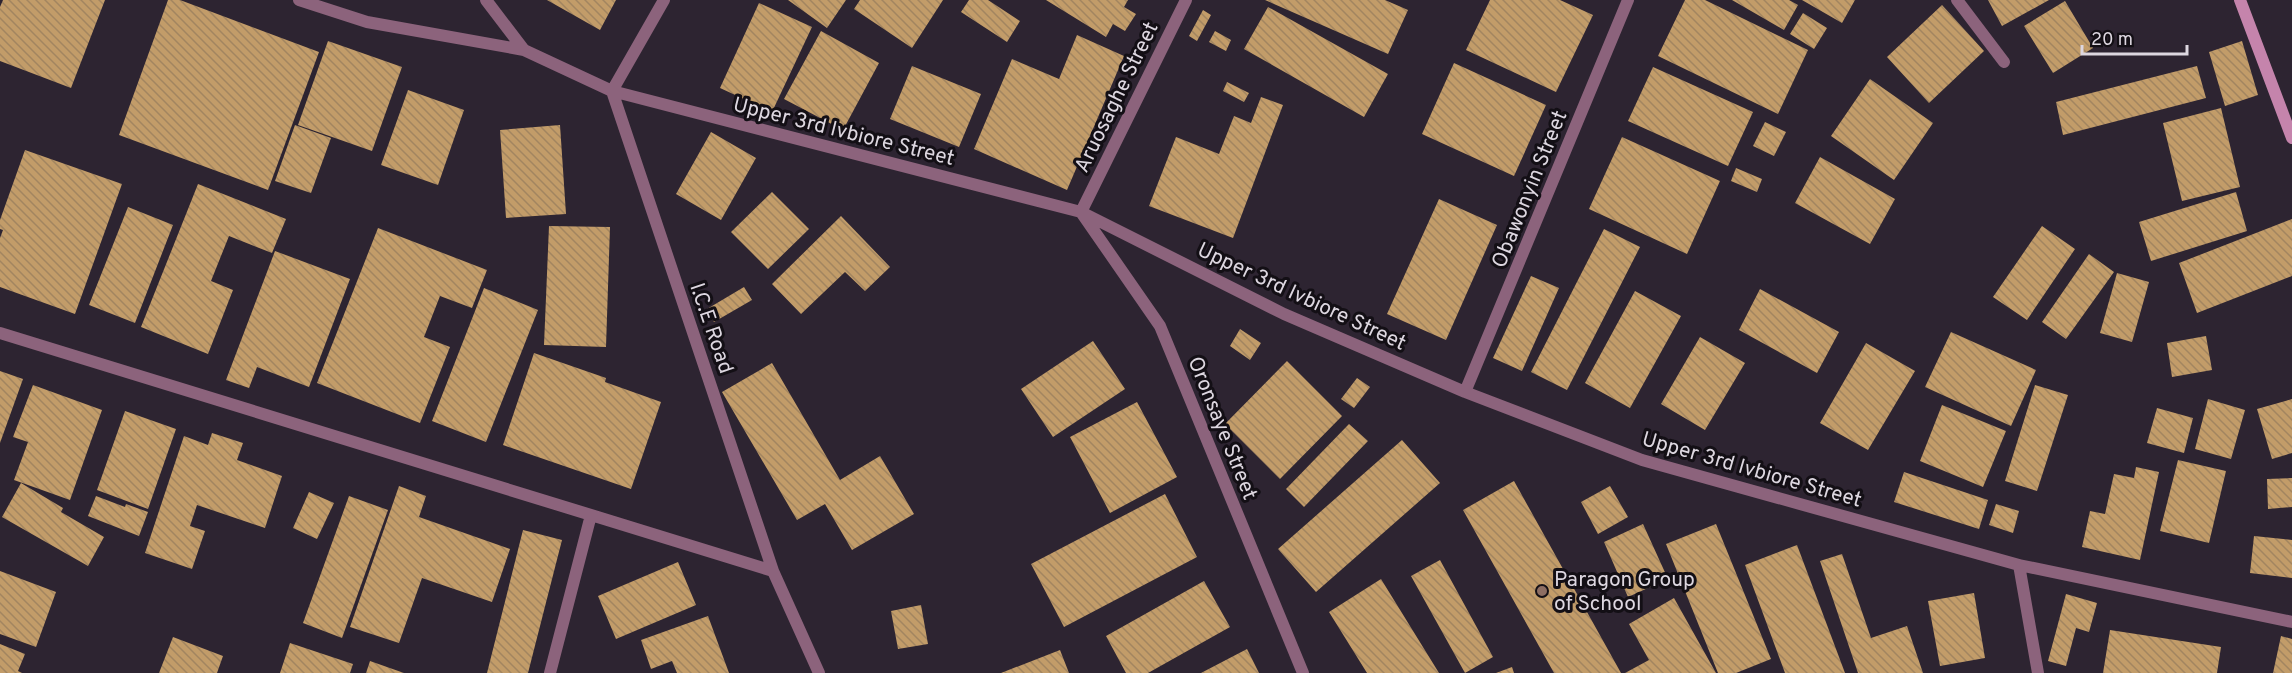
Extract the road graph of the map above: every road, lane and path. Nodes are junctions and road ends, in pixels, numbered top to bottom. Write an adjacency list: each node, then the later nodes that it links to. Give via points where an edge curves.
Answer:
1 (299, 0): 8 (street, Upper 3rd Ivbiore Street, via 367,22)
2 (486, 0): 8 (street)
3 (664, 0): 10 (street)
4 (1186, 0): 12 (street, Aruosaghe Street)
5 (1628, 0): 14 (street, Obawonyin Street)
6 (1957, 0): 9 (street)
7 (2240, 0): 11 (street)
8 (524, 50): 10 (street, Upper 3rd Ivbiore Street)
9 (2004, 62)
10 (612, 92): 12 (street, Upper 3rd Ivbiore Street); 17 (street, I.C.E Road)
11 (2292, 138)
12 (1081, 212): 14 (street, Upper 3rd Ivbiore Street, via 1284,314); 21 (street, Oronsaye Street, via 1160,326)
13 (0, 333): 15 (street)
14 (1466, 392): 16 (street, Upper 3rd Ivbiore Street, via 1642,460)
15 (591, 515): 17 (street); 19 (street)
16 (2019, 565): 18 (street, Upper 3rd Ivbiore Street); 22 (street)
17 (773, 572): 20 (street, I.C.E Road)
18 (2292, 622)
19 (550, 673)
20 (819, 673)
21 (1303, 673)
22 (2038, 673)

